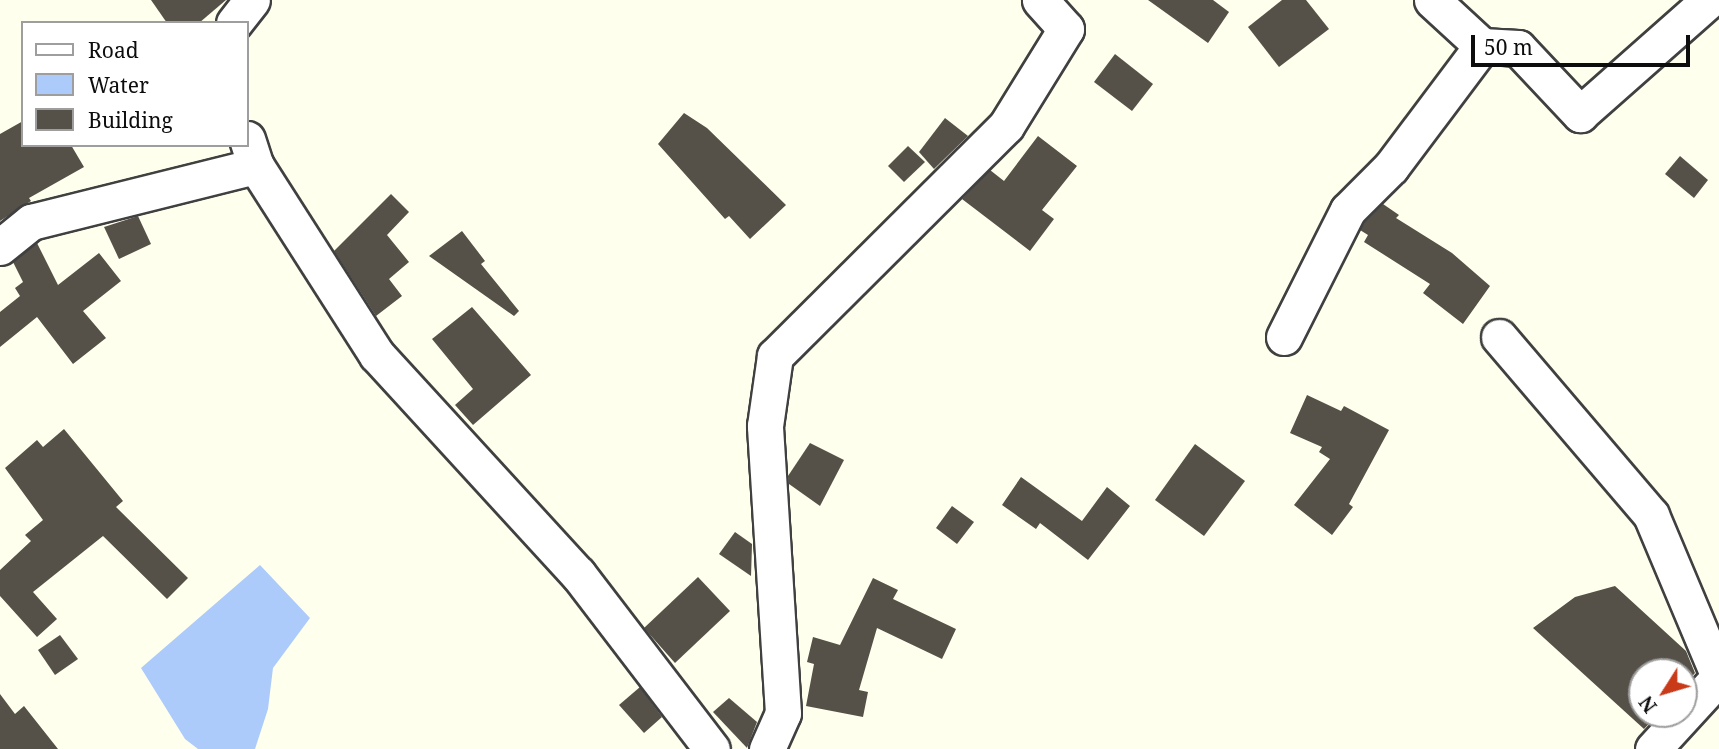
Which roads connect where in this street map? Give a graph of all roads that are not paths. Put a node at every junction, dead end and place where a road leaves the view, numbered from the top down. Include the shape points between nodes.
1 (252, 0) edge
2 (1040, 0) edge
3 (1432, 0) edge
4 (1709, 0) edge
5 (236, 21) edge
6 (1482, 46) junction
7 (251, 153) edge
8 (0, 247) edge
9 (1284, 337) dead end
10 (1499, 337) dead end
11 (1719, 677) edge
12 (712, 749) edge
13 (766, 749) edge
14 (1653, 749) edge

1 - 5 street
2 - 13 street via 1066,29 1006,126 775,356 765,426 783,713
3 - 6 street
4 - 6 street via 1580,114 1518,48
6 - 9 street via 1391,167 1348,210
7 - 8 street via 31,222
7 - 12 street via 377,355 578,574
10 - 11 street via 1651,515
11 - 14 street

